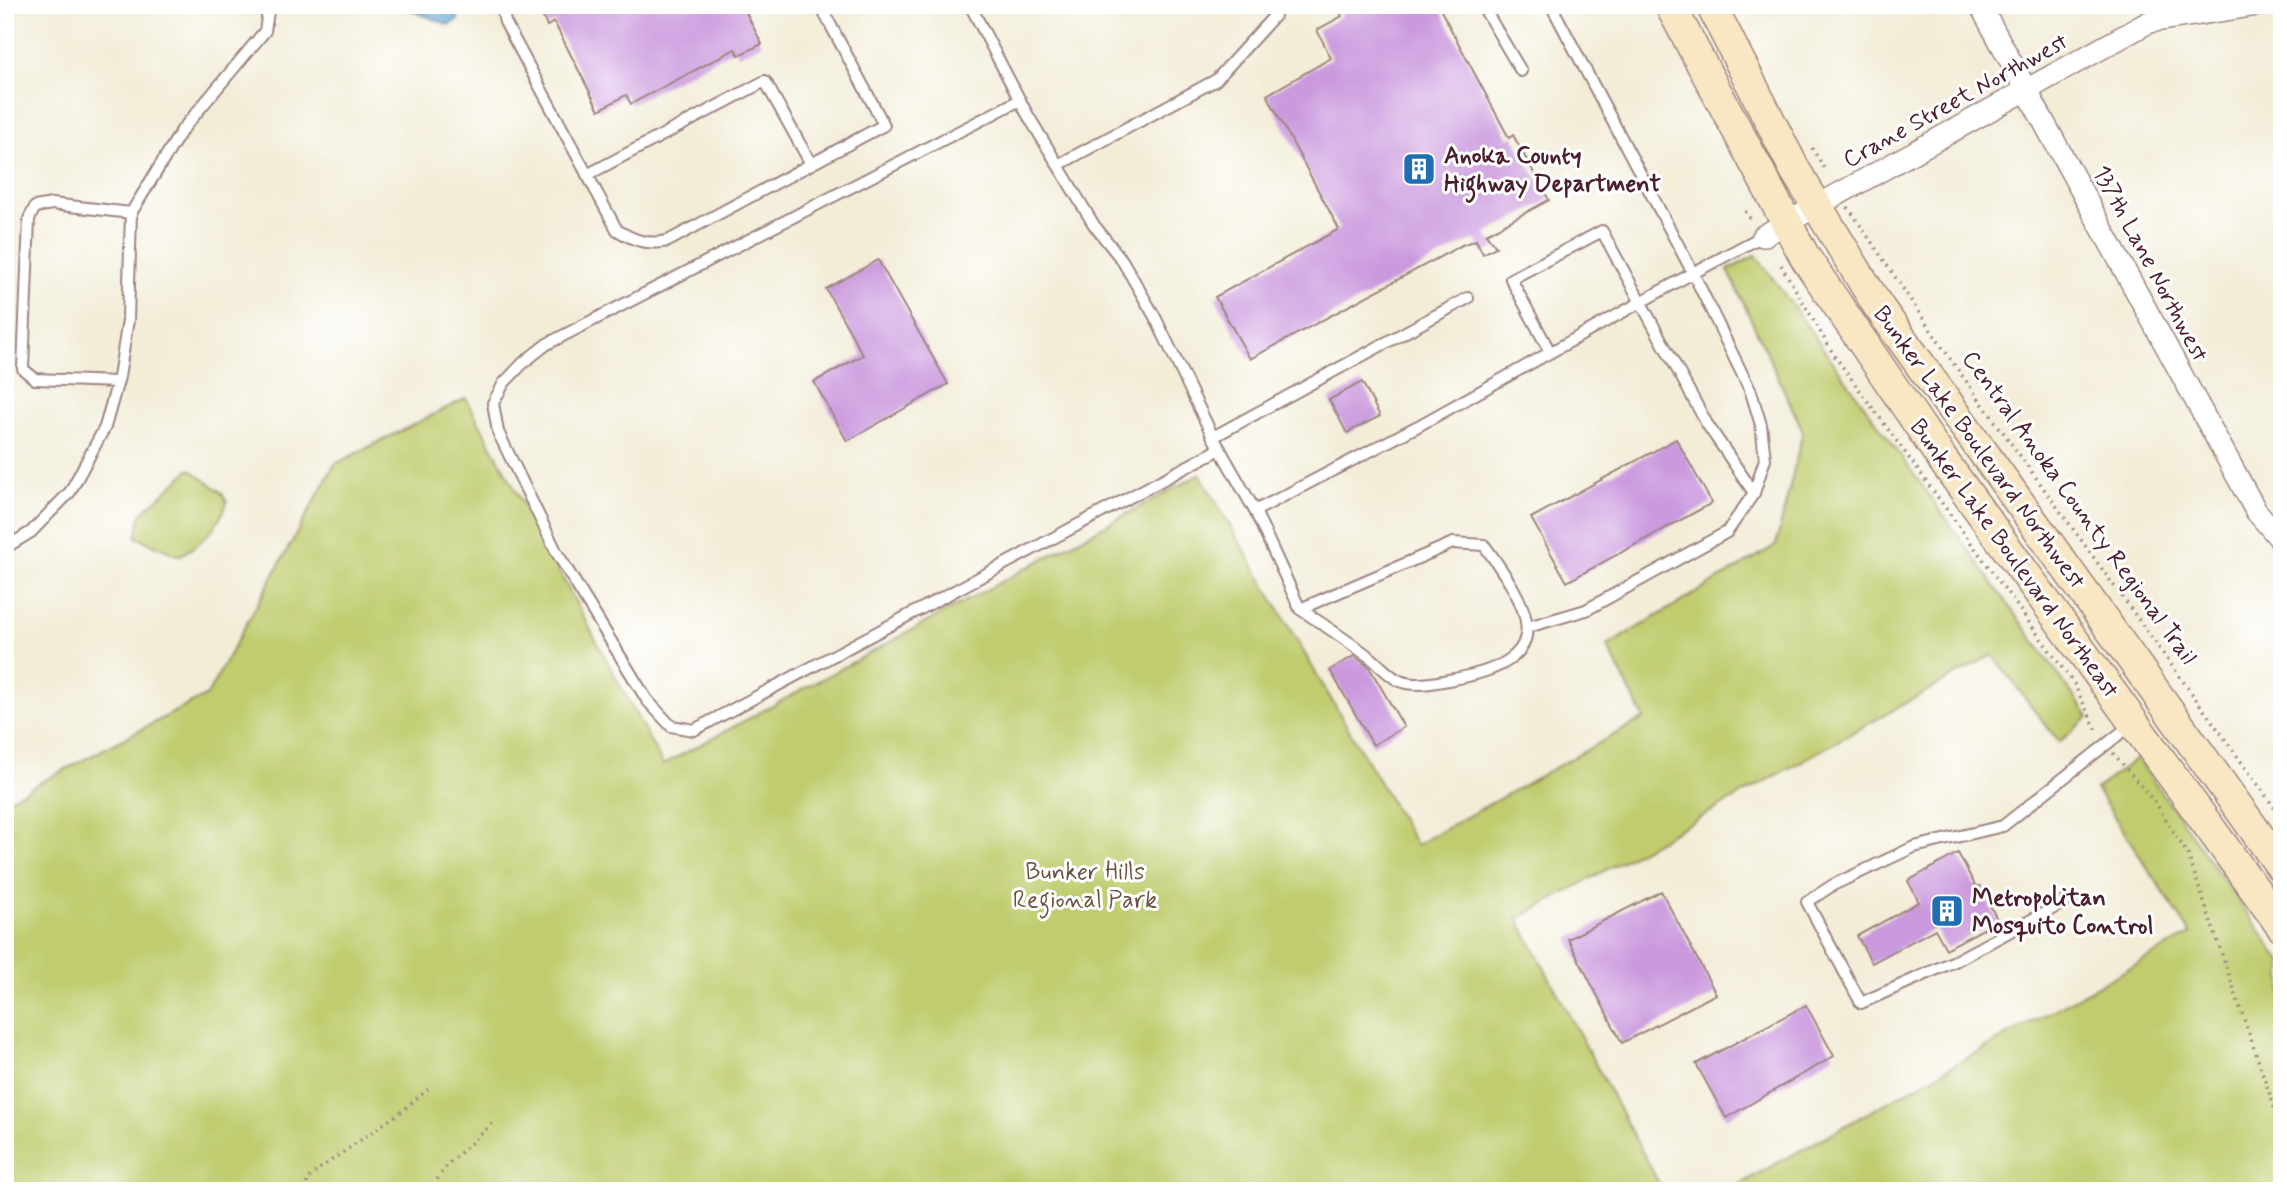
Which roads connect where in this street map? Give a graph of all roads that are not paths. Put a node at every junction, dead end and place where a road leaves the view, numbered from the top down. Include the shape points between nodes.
1 (269, 5) edge
2 (501, 5) edge
3 (820, 5) edge
4 (970, 5) edge
5 (1270, 5) edge
6 (1482, 5) edge
7 (1552, 5) edge
8 (1670, 5) edge
9 (1711, 5) edge
10 (1980, 5) edge
11 (2258, 5) edge
12 (1521, 71) dead end
13 (2027, 88) junction
14 (1020, 100) junction
15 (811, 164) junction
16 (1058, 165) junction
17 (587, 175) junction
18 (1816, 208) junction
19 (131, 213) junction
20 (1774, 230) junction
21 (1693, 273) junction
22 (1468, 299) dead end
23 (1641, 302) junction
24 (1550, 352) junction
25 (117, 382) junction
26 (1213, 437) junction
27 (1220, 449) junction
28 (1754, 493) junction
29 (1255, 512) junction
30 (2282, 541) edge
31 (5, 548) edge
32 (1300, 609) junction
33 (1528, 627) junction
34 (2134, 722) junction
35 (2282, 868) edge
36 (2072, 898) dead end
37 (2282, 927) edge

1 - 19 lane via 265,31 182,130
2 - 17 lane via 505,22
3 - 15 lane via 884,125
4 - 14 lane
5 - 16 lane via 1275,15 1216,80
6 - 12 lane
7 - 21 lane
8 - 20 main road, Bunker Lake Boulevard Northeast via 1762,180
9 - 18 main road, Bunker Lake Boulevard Northwest
10 - 13 street, 137th Lane Northwest
11 - 13 street, Crane Street Northwest via 2149,22
13 - 18 street, Crane Street Northwest
13 - 30 street, 137th Lane Northwest via 2256,511
14 - 16 lane
14 - 27 lane via 547,344 524,362 504,383 494,403 498,432 557,554 647,700 671,726 694,730
15 - 17 lane via 668,241 651,244 634,241 617,230
15 - 17 lane via 765,81
16 - 26 lane via 1135,282
18 - 20 street, Crane Street Northwest
18 - 35 main road, Bunker Lake Boulevard Northwest via 1924,372
19 - 25 lane via 128,320
19 - 25 lane via 52,204 35,207 29,219 23,369 35,379
20 - 21 lane
20 - 34 main road, Bunker Lake Boulevard Northeast via 1805,257 1942,459
21 - 23 lane
21 - 28 lane via 1751,392 1761,425 1765,459
22 - 26 lane
23 - 24 lane
23 - 24 lane via 1602,231 1511,279
23 - 28 lane via 1707,424
24 - 29 lane
25 - 31 lane via 105,427 71,492 31,532
26 - 27 lane
27 - 29 lane
28 - 33 lane via 1727,532 1586,610
29 - 32 lane
32 - 33 lane via 1401,682 1432,683 1480,674 1513,660 1525,643
32 - 33 lane via 1453,544 1485,545 1522,604
34 - 36 lane via 2003,826 1914,847 1807,902 1861,1003 1955,961
34 - 37 main road, Bunker Lake Boulevard Northeast

